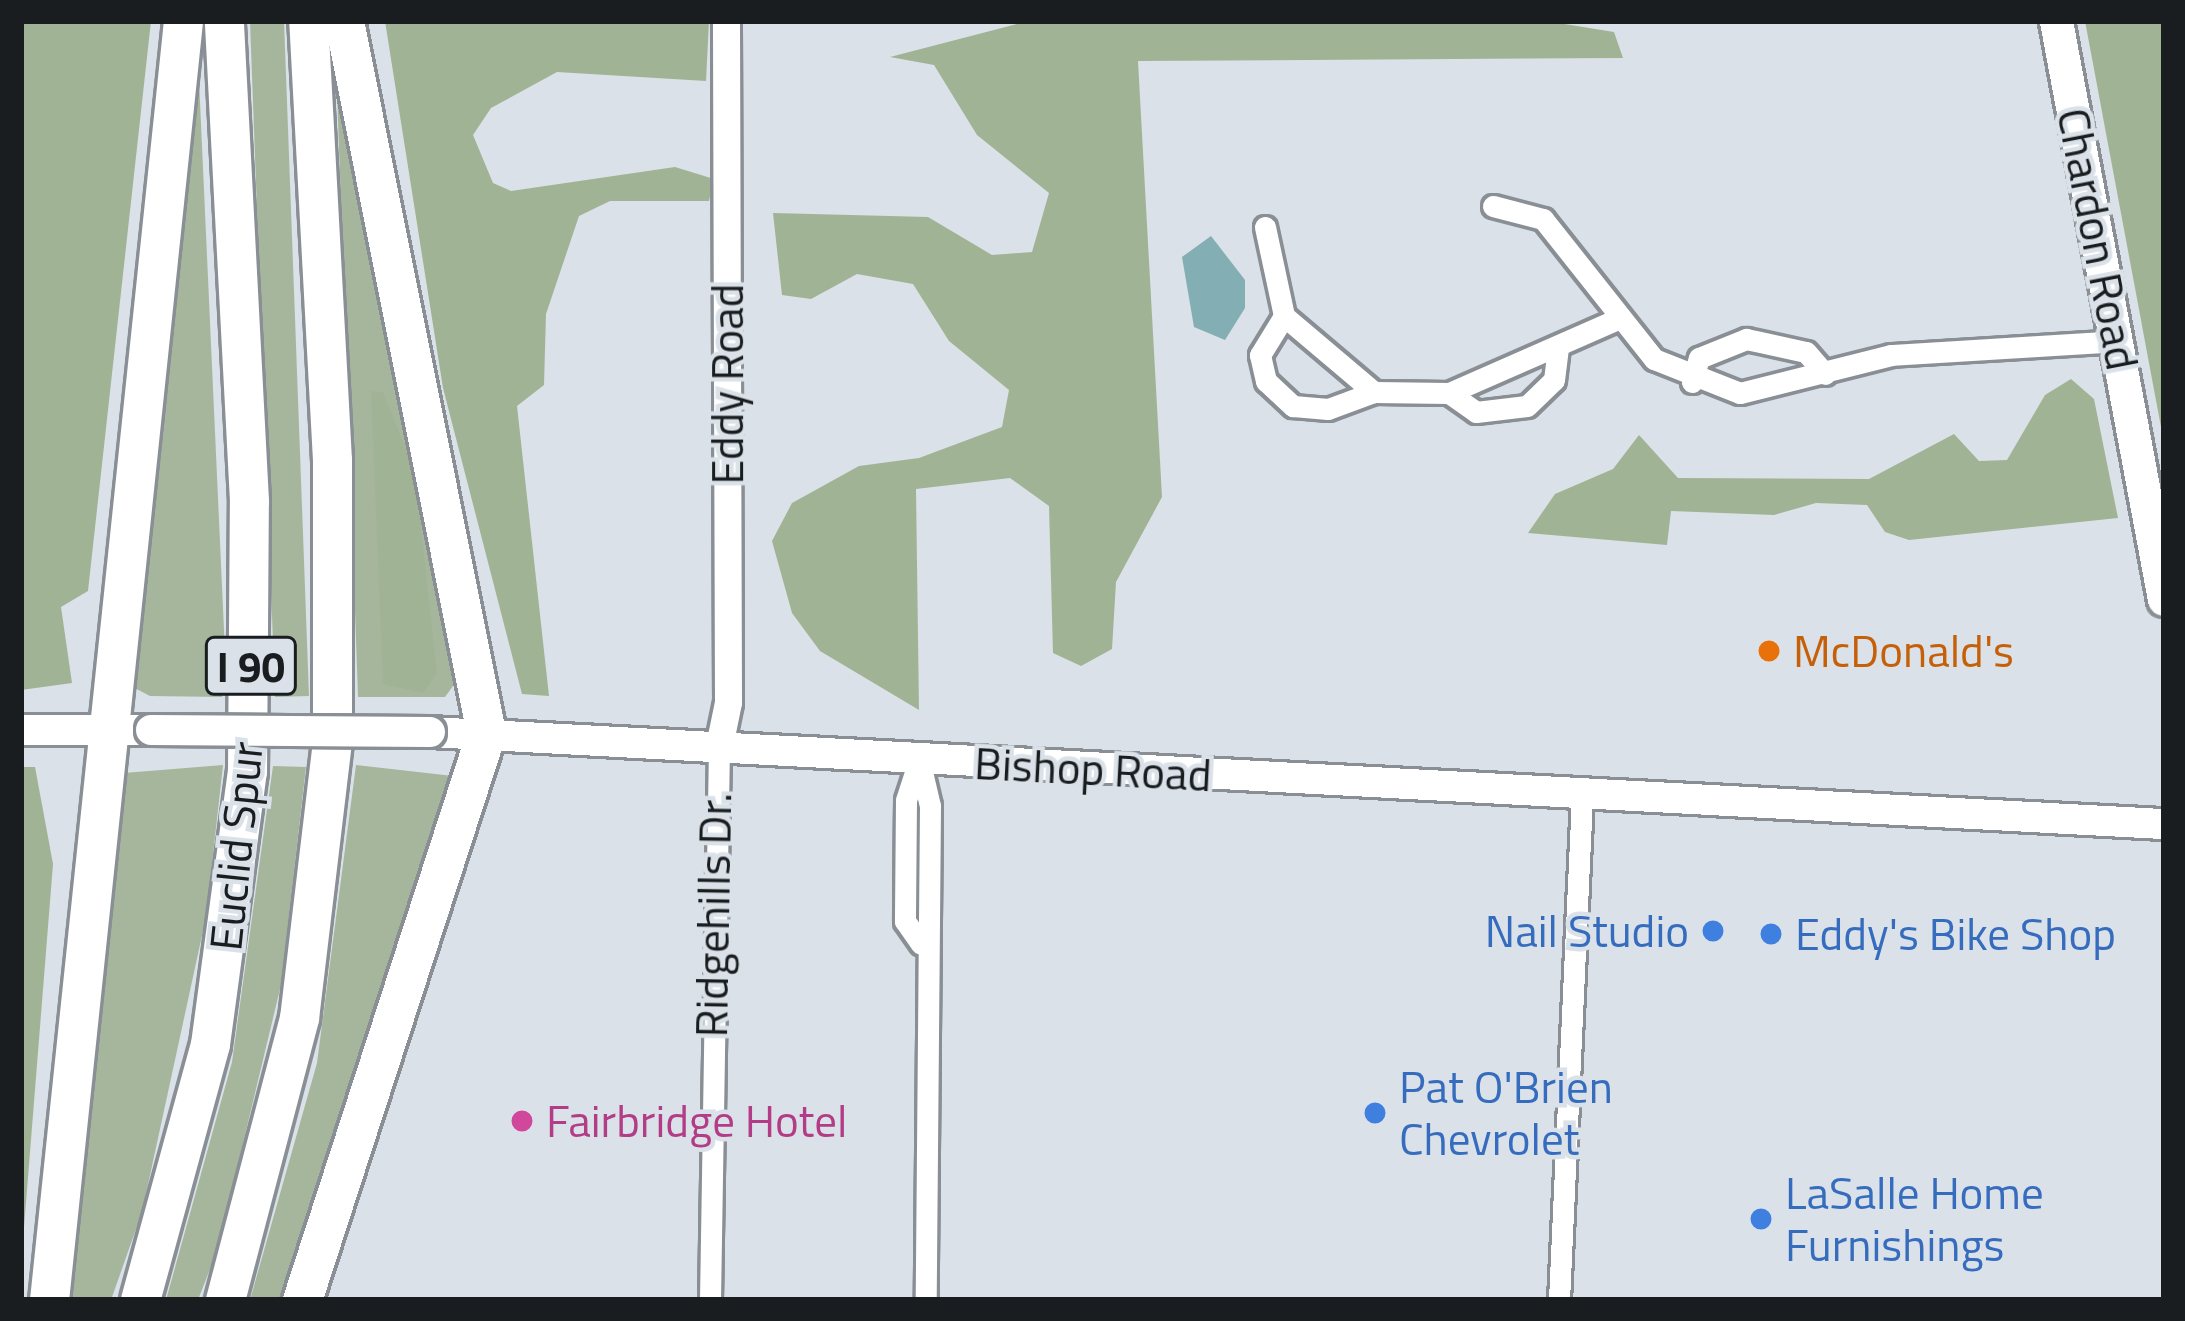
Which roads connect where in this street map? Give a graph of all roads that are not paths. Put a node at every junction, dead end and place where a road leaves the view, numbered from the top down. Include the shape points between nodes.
1 (183, 21) edge
2 (224, 21) edge
3 (308, 21) edge
4 (344, 21) edge
5 (726, 21) edge
6 (2056, 21) edge
7 (1493, 206) dead end
8 (1265, 227) dead end
9 (1284, 316) junction
10 (1620, 318) junction
11 (2118, 341) junction
12 (1558, 348) junction
13 (1826, 374) junction
14 (1692, 382) junction
15 (1373, 392) junction
16 (1449, 392) junction
17 (2164, 598) edge
18 (21, 730) edge
19 (104, 730) junction
20 (486, 733) junction
21 (718, 746) junction
22 (919, 759) junction
23 (1582, 797) junction
24 (2164, 824) edge
25 (49, 1300) edge
26 (140, 1300) edge
27 (225, 1300) edge
28 (302, 1300) edge
29 (710, 1300) edge
30 (926, 1300) edge
31 (1559, 1300) edge

1 - 19 highway
2 - 26 highway, Euclid Spur / I 90 via 249,501 247,771 210,1044
3 - 27 highway, Euclid Spur / I 90 via 332,460 332,742 299,1018
4 - 20 highway
5 - 21 street, Eddy Road via 728,702
6 - 11 main road, Chardon Road
7 - 10 street via 1544,219
8 - 9 street
9 - 15 street
9 - 15 street via 1260,355 1266,381 1293,406 1328,409
10 - 12 street
10 - 14 street
11 - 13 street via 1891,356
11 - 17 main road, Chardon Road
12 - 16 street
12 - 16 street via 1554,380 1527,406 1476,412
13 - 14 street via 1778,391
13 - 14 street via 1807,352 1746,339 1699,358
15 - 16 street
18 - 19 main road, Bishop Road
19 - 20 main road, Bishop Road, bridge
19 - 25 highway
20 - 21 main road, Bishop Road
20 - 28 highway
21 - 22 main road, Bishop Road
21 - 29 street, Ridgehills Dr.
22 - 23 main road, Bishop Road
22 - 30 street via 906,800 904,921 921,944
23 - 24 main road, Bishop Road
23 - 31 street

